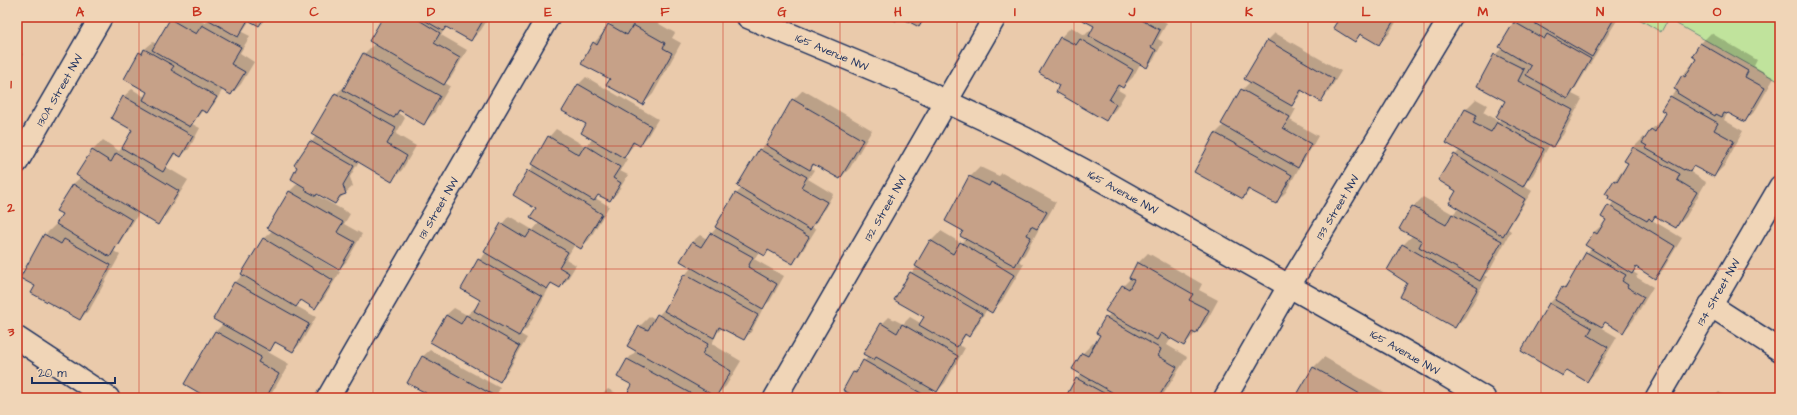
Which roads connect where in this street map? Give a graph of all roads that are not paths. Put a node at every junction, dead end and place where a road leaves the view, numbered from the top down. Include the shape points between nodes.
1 (101, 17) edge
2 (548, 17) edge
3 (748, 17) edge
4 (995, 17) edge
5 (1452, 17) edge
6 (947, 101) junction
7 (17, 162) edge
8 (1780, 187) edge
9 (1289, 286) junction
10 (1710, 305) junction
11 (17, 338) edge
12 (1780, 350) edge
13 (108, 398) edge
14 (328, 398) edge
15 (775, 398) edge
16 (1225, 398) edge
17 (1484, 398) edge
18 (1657, 398) edge

1 - 7 street, 130A Street NW
2 - 14 street, 131 Street NW
3 - 6 street, 165 Avenue NW
4 - 6 street, 132 Street NW
5 - 9 street, 133 Street NW
6 - 9 street, 165 Avenue NW via 1047,150
6 - 15 street, 132 Street NW
8 - 10 street, 134 Street NW
9 - 16 street, 133 Street NW
9 - 17 street, 165 Avenue NW
10 - 12 street
10 - 18 street, 134 Street NW
11 - 13 street

